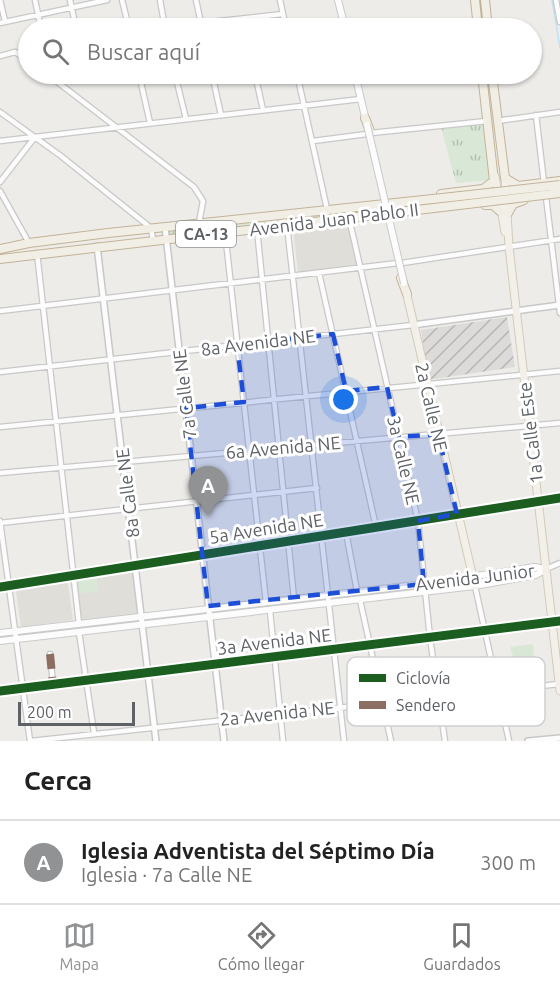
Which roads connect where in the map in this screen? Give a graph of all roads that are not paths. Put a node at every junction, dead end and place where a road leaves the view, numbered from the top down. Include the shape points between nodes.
1 (0, 0) edge
2 (35, 0) edge
3 (70, 0) edge
4 (107, 0) edge
5 (122, 0) edge
6 (160, 0) edge
7 (196, 0) edge
8 (279, 0) edge
9 (338, 0) edge
10 (475, 0) edge
11 (485, 0) edge
12 (556, 0) edge
13 (72, 7) junction
14 (559, 13) edge
15 (38, 14) junction
16 (283, 14) junction
17 (20, 18) edge
18 (39, 18) edge
19 (74, 18) edge
20 (126, 18) edge
21 (163, 18) edge
22 (199, 18) edge
23 (251, 18) edge
24 (284, 18) edge
25 (342, 18) edge
26 (477, 18) edge
27 (487, 18) edge
28 (18, 19) edge
29 (3, 22) edge
30 (560, 22) edge
31 (18, 54) edge
32 (0, 56) edge
33 (60, 84) edge
34 (141, 84) edge
35 (178, 84) edge
36 (214, 84) edge
37 (257, 84) edge
38 (300, 84) edge
39 (357, 84) edge
40 (483, 84) edge
41 (493, 84) edge
42 (361, 99) junction
43 (305, 105) junction
44 (263, 110) junction
45 (0, 112) edge
46 (560, 112) edge
47 (221, 115) junction
48 (536, 116) junction
49 (186, 119) junction
50 (497, 120) junction
51 (487, 121) junction
52 (150, 123) junction
53 (367, 127) junction
54 (116, 128) junction
55 (34, 137) junction
56 (0, 141) edge
57 (313, 141) junction
58 (495, 174) junction
59 (505, 178) junction
60 (0, 182) edge
61 (541, 183) junction
62 (560, 183) edge
63 (0, 191) edge
64 (467, 191) junction
65 (384, 193) junction
66 (560, 194) edge
67 (542, 198) junction
68 (410, 201) junction
69 (400, 202) junction
70 (367, 206) junction
71 (471, 207) junction
72 (327, 209) junction
73 (412, 210) junction
74 (401, 211) junction
75 (504, 213) junction
76 (376, 214) junction
77 (349, 218) junction
78 (199, 223) junction
79 (391, 223) junction
80 (287, 225) junction
81 (165, 227) junction
82 (152, 228) junction
83 (256, 229) junction
84 (225, 232) junction
85 (166, 238) junction
86 (560, 239) edge
87 (153, 240) junction
88 (552, 240) junction
89 (29, 243) junction
90 (97, 246) junction
91 (509, 247) junction
92 (0, 249) edge
93 (37, 253) junction
94 (0, 259) edge
95 (400, 263) junction
96 (360, 267) junction
97 (320, 273) junction
98 (293, 276) junction
99 (262, 281) junction
100 (404, 283) joint
101 (231, 284) junction
102 (172, 291) junction
103 (407, 294) junction
104 (104, 299) junction
105 (43, 305) junction
106 (560, 305) edge
107 (516, 309) junction
108 (0, 311) edge
109 (560, 313) edge
110 (413, 325) junction
111 (374, 329) junction
112 (333, 334) junction
113 (300, 338) junction
114 (268, 341) junction
115 (237, 345) junction
116 (179, 351) junction
117 (111, 359) junction
118 (49, 366) junction
119 (560, 371) edge
120 (0, 372) edge
121 (523, 373) junction
122 (427, 383) junction
123 (387, 387) junction
124 (346, 392) junction
125 (306, 396) junction
126 (274, 399) junction
127 (244, 402) junction
128 (186, 408) junction
129 (117, 415) junction
130 (55, 422) junction
131 (560, 423) edge
132 (529, 426) junction
133 (0, 427) edge
134 (438, 434) junction
135 (399, 437) junction
136 (357, 441) junction
137 (312, 445) junction
138 (279, 448) junction
139 (249, 451) junction
140 (191, 456) junction
141 (123, 462) junction
142 (60, 467) junction
143 (0, 473) edge
144 (317, 488) junction
145 (283, 492) junction
146 (254, 495) junction
147 (560, 498) edge
148 (538, 501) junction
149 (196, 502) junction
150 (128, 509) junction
151 (457, 514) junction
152 (65, 516) junction
153 (418, 520) junction
154 (0, 522) edge
155 (376, 527) junction
156 (346, 532) junction
157 (322, 536) junction
158 (289, 541) junction
159 (260, 546) junction
160 (203, 555) junction
161 (560, 563) edge
162 (135, 566) junction
163 (546, 569) junction
164 (72, 576) junction
165 (472, 578) junction
166 (424, 584) junction
167 (9, 586) junction
168 (475, 586) junction
169 (0, 587) edge
170 (357, 591) junction
171 (425, 593) junction
172 (328, 595) junction
173 (294, 599) junction
174 (360, 600) junction
175 (266, 602) junction
176 (329, 604) junction
177 (209, 608) junction
178 (270, 611) junction
179 (141, 617) junction
180 (210, 618) junction
181 (556, 621) edge
182 (79, 624) junction
183 (142, 625) junction
184 (486, 629) junction
185 (15, 631) junction
186 (79, 632) junction
187 (0, 633) edge
188 (430, 638) junction
189 (16, 640) junction
190 (0, 641) edge
191 (370, 646) junction
192 (334, 651) junction
193 (50, 654) dead end
194 (372, 657) edge
195 (433, 657) edge
196 (492, 657) edge
197 (274, 658) junction
198 (215, 665) junction
199 (148, 673) junction
200 (86, 680) junction
201 (53, 684) junction
202 (560, 686) edge
203 (22, 687) junction
204 (545, 687) edge
205 (0, 691) edge
206 (347, 705) edge
207 (339, 706) junction
208 (279, 713) junction
209 (221, 719) junction
210 (154, 726) junction
211 (388, 726) edge
212 (443, 726) edge
213 (506, 726) edge
214 (94, 733) junction
215 (560, 738) edge
216 (30, 741) edge
217 (156, 741) edge
218 (224, 741) edge
219 (283, 741) edge
220 (344, 741) edge
221 (391, 741) edge
222 (445, 741) edge
223 (509, 741) edge
224 (528, 741) edge

1 - 29 street
2 - 15 street
3 - 13 street
4 - 13 street
5 - 20 street
6 - 21 street
7 - 22 street
8 - 16 street
9 - 25 main road
10 - 26 highway
11 - 27 highway
12 - 14 street
13 - 15 street
13 - 19 street
14 - 30 street
15 - 17 street
15 - 18 street
16 - 23 street
16 - 24 street
28 - 29 street
31 - 32 street
33 - 54 street
34 - 52 street
35 - 49 street
36 - 47 street
37 - 44 street
38 - 43 street
39 - 42 main road, 2a Calle NE
40 - 51 highway
41 - 50 highway
42 - 43 street
42 - 53 main road, 2a Calle NE
43 - 44 street
43 - 57 street
44 - 47 street
45 - 55 street
46 - 48 street
47 - 49 street
48 - 50 street
48 - 61 street
49 - 52 street
50 - 59 highway
51 - 53 street
51 - 58 highway
52 - 54 street
53 - 57 street
53 - 65 highway
53 - 100 main road, 2a Calle NE, bridge
54 - 55 street
54 - 78 street via 194,187 202,201
55 - 56 street
55 - 60 street
55 - 82 street
57 - 72 street
58 - 64 highway via 490,186
58 - 75 main road, 1a Calle Este
59 - 61 highway via 518,186
59 - 75 main road, 1a Calle Este
61 - 62 highway
61 - 67 highway via 534,189
62 - 68 highway, Avenida Juan Pablo II, bridge
63 - 89 street
64 - 68 highway
64 - 71 highway via 474,196
65 - 69 highway via 389,200
65 - 70 highway
66 - 67 highway
66 - 73 highway, Avenida Juan Pablo II, bridge
67 - 75 highway via 518,200
67 - 88 street
68 - 69 highway, Avenida Juan Pablo II / CA-13
69 - 70 highway, Avenida Juan Pablo II / CA-13
70 - 72 highway, Avenida Juan Pablo II / CA-13
71 - 73 highway
71 - 75 highway via 493,205
72 - 78 highway, Avenida Juan Pablo II / CA-13
73 - 74 highway, Avenida Juan Pablo II / CA-13
74 - 76 highway, Avenida Juan Pablo II / CA-13
74 - 79 highway
75 - 91 main road, 1a Calle Este
76 - 77 highway, Avenida Juan Pablo II / CA-13
76 - 79 highway
77 - 80 highway, Avenida Juan Pablo II / CA-13
77 - 96 street, 3a Calle NE
78 - 81 highway, Avenida Juan Pablo II / CA-13
79 - 95 highway
80 - 83 highway, Avenida Juan Pablo II / CA-13
80 - 98 street
81 - 82 highway, Avenida Juan Pablo II / CA-13
81 - 85 street, 7a Calle NE
82 - 87 street
82 - 89 highway, Avenida Juan Pablo II / CA-13
83 - 84 highway, Avenida Juan Pablo II / CA-13
83 - 99 street
84 - 85 highway, Avenida Juan Pablo II / CA-13
84 - 101 street
85 - 87 highway, Avenida Juan Pablo II / CA-13
85 - 102 street, 7a Calle NE
86 - 88 street
87 - 90 highway, Avenida Juan Pablo II / CA-13
88 - 91 street
88 - 106 street
89 - 92 highway, Avenida Juan Pablo II / CA-13
90 - 93 highway, Avenida Juan Pablo II / CA-13
90 - 104 street, 8a Calle NE
91 - 95 street
91 - 107 main road, 1a Calle Este
93 - 94 highway, Avenida Juan Pablo II / CA-13
93 - 105 street
95 - 96 street
95 - 103 highway
96 - 97 street
96 - 111 street, 3a Calle NE
97 - 98 street
97 - 112 street
98 - 99 street
98 - 113 street
99 - 101 street
99 - 114 street
100 - 103 main road, 2a Calle NE
101 - 102 street
101 - 115 street
102 - 104 street
102 - 116 street, 7a Calle NE
103 - 110 main road, 2a Calle NE
104 - 105 street
104 - 117 street, 8a Calle NE
105 - 108 street
105 - 118 street
106 - 107 street, 8a Avenida NE
106 - 109 street
107 - 110 street, 8a Avenida NE
107 - 121 main road, 1a Calle Este
110 - 111 street, 8a Avenida NE
110 - 122 main road, 2a Calle NE
111 - 112 street, 8a Avenida NE
111 - 123 street, 3a Calle NE
112 - 113 street, 8a Avenida NE
112 - 124 street
113 - 114 street, 8a Avenida NE
113 - 125 street
114 - 115 street, 8a Avenida NE
114 - 126 street
115 - 116 street, 8a Avenida NE
115 - 127 street
116 - 117 street, 8a Avenida NE
116 - 128 street, 7a Calle NE
117 - 118 street, 8a Avenida NE
117 - 129 street, 8a Calle NE
118 - 120 street, 8a Avenida NE
118 - 130 street
119 - 121 street
121 - 122 street
121 - 132 main road, 1a Calle Este
122 - 123 street
122 - 134 main road, 2a Calle NE
123 - 124 street
123 - 135 street, 3a Calle NE
124 - 125 street
124 - 136 street
125 - 126 street
125 - 137 street
126 - 127 street
126 - 138 street
127 - 128 street
127 - 139 street
128 - 129 street
128 - 140 street, 7a Calle NE
129 - 130 street
129 - 141 street, 8a Calle NE
130 - 133 street
130 - 142 street
131 - 132 street, 6a Avenida NE
132 - 134 street, 6a Avenida NE
132 - 148 main road, 1a Calle Este
134 - 135 street, 6a Avenida NE
134 - 151 main road, 2a Calle NE
135 - 136 street, 6a Avenida NE
135 - 153 street, 3a Calle NE
136 - 137 street, 6a Avenida NE
136 - 155 street
137 - 138 street, 6a Avenida NE
137 - 144 street
138 - 139 street, 6a Avenida NE
138 - 145 street
139 - 140 street, 6a Avenida NE
139 - 146 street
140 - 141 street, 6a Avenida NE
140 - 149 street, 7a Calle NE
141 - 142 street, 6a Avenida NE
141 - 150 street, 8a Calle NE
142 - 143 street, 6a Avenida NE
142 - 152 street
144 - 145 street
144 - 157 street
145 - 146 street
145 - 158 street
146 - 149 street
146 - 159 street
147 - 148 street, 5a Avenida NE
148 - 151 street, 5a Avenida NE
148 - 163 main road, 1a Calle Este
149 - 150 street
149 - 160 street, 7a Calle NE
150 - 152 street
150 - 162 street, 8a Calle NE
151 - 153 street, 5a Avenida NE
151 - 165 main road, 2a Calle NE
152 - 154 street
152 - 164 street
153 - 155 street, 5a Avenida NE
153 - 166 street, 3a Calle NE
154 - 167 street
155 - 156 street, 5a Avenida NE
156 - 157 street, 5a Avenida NE
156 - 170 street
157 - 158 street, 5a Avenida NE
157 - 172 street
158 - 159 street, 5a Avenida NE
158 - 173 street
159 - 160 street, 5a Avenida NE
159 - 175 street
160 - 162 street, 5a Avenida NE
160 - 177 street, 7a Calle NE
161 - 163 street
162 - 164 street, 5a Avenida NE
162 - 179 street, 8a Calle NE
163 - 165 main road, Avenida Junior via 536,567
163 - 168 main road, Avenida Junior via 536,575
163 - 181 main road, 1a Calle Este
164 - 167 street, 5a Avenida NE
164 - 182 street
165 - 166 main road, Avenida Junior
165 - 168 main road, 2a Calle NE
166 - 170 main road, Avenida Junior
166 - 171 street, 3a Calle NE
167 - 169 street, 5a Avenida NE
167 - 185 street
168 - 171 main road, Avenida Junior
168 - 184 street, 2a Calle NE
170 - 172 main road, Avenida Junior
171 - 174 main road, Avenida Junior
171 - 188 street, 3a Calle NE
172 - 173 main road, Avenida Junior
172 - 176 street
173 - 175 main road, Avenida Junior
174 - 176 main road, Avenida Junior
174 - 191 street
175 - 177 main road, Avenida Junior
176 - 178 main road, Avenida Junior
176 - 192 street
177 - 179 main road, Avenida Junior
177 - 180 street, 7a Calle NE
178 - 180 main road, Avenida Junior
178 - 197 street
179 - 182 main road, Avenida Junior
179 - 183 street, 8a Calle NE
180 - 183 main road, Avenida Junior
180 - 198 street, 7a Calle NE
181 - 184 street, 3a Avenida NE
181 - 202 main road, 1a Calle Este
182 - 185 main road, Avenida Junior
183 - 186 main road, Avenida Junior
183 - 199 street, 8a Calle NE
184 - 188 street, 3a Avenida NE
184 - 196 street, 2a Calle NE
185 - 187 main road, Avenida Junior
185 - 189 street
186 - 189 main road, Avenida Junior
186 - 200 street
188 - 191 street, 3a Avenida NE
188 - 195 street, 3a Calle NE
189 - 190 main road, Avenida Junior
189 - 203 street
191 - 192 street, 3a Avenida NE
191 - 194 street
192 - 197 street, 3a Avenida NE
192 - 207 street
193 - 201 street
197 - 198 street, 3a Avenida NE
197 - 208 street
198 - 199 street, 3a Avenida NE
198 - 209 street, 7a Calle NE
199 - 200 street, 3a Avenida NE
199 - 210 street, 8a Calle NE
200 - 201 street, 3a Avenida NE
200 - 214 street
201 - 203 street, 3a Avenida NE
202 - 204 street, 2a Avenida NE
203 - 205 street, 3a Avenida NE
203 - 216 street
206 - 207 street, 2a Avenida NE
207 - 208 street, 2a Avenida NE
207 - 220 street
208 - 209 street, 2a Avenida NE
208 - 219 street
209 - 210 street, 2a Avenida NE
209 - 218 street, 7a Calle NE
210 - 214 street, 2a Avenida NE
210 - 217 street, 8a Calle NE
211 - 221 street
212 - 222 street, 3a Calle NE
213 - 223 street, 2a Calle NE
214 - 216 street, 2a Avenida NE
215 - 224 street

